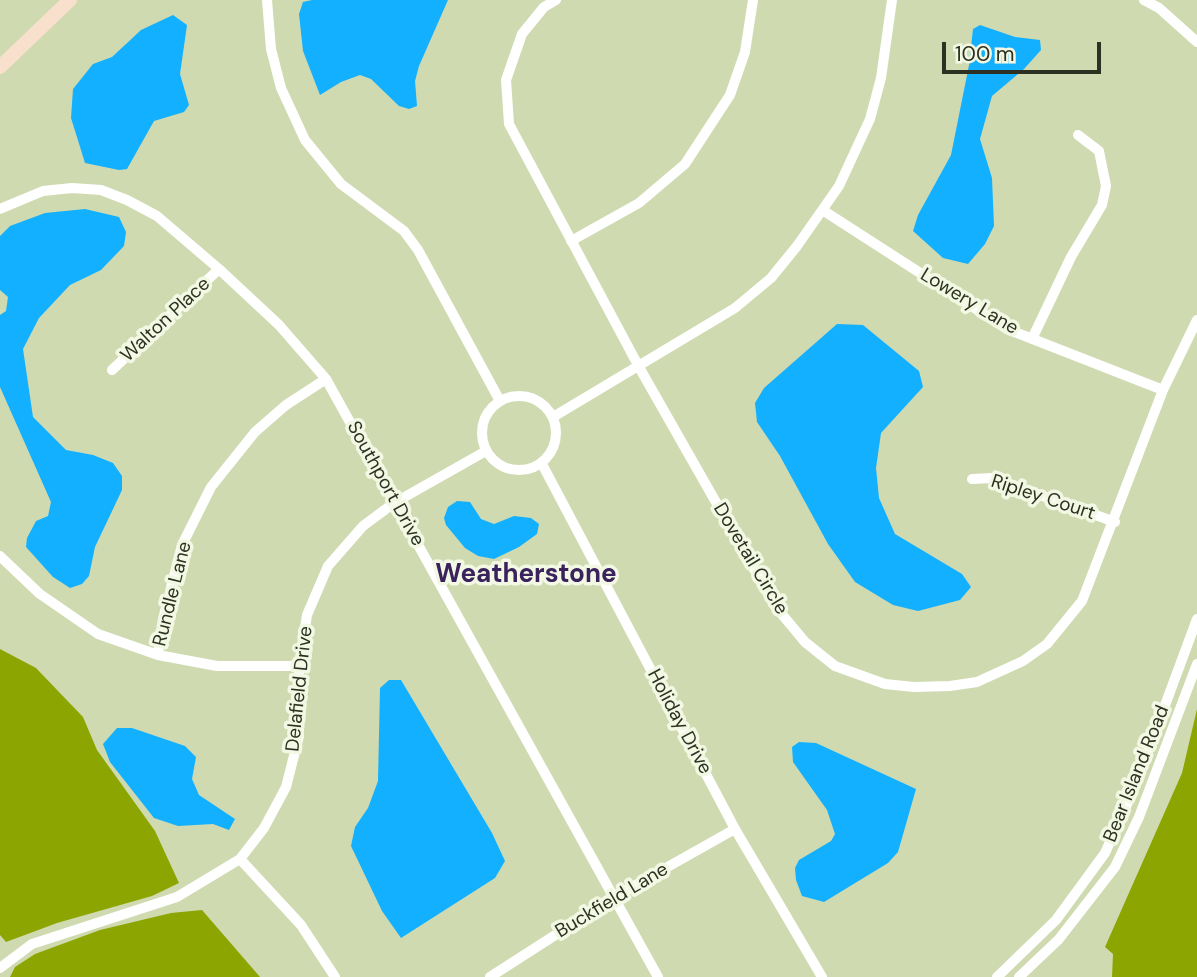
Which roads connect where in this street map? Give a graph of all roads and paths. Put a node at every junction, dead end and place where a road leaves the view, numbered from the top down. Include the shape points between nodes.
1 (70, 0) edge
2 (267, 0) edge
3 (556, 0) edge
4 (753, 0) edge
5 (892, 0) edge
6 (1144, 0) edge
7 (1197, 42) edge
8 (0, 66) edge
9 (1078, 135) dead end
10 (0, 209) edge
11 (824, 211) junction
12 (572, 241) junction
13 (219, 269) junction
14 (1197, 320) edge
15 (1032, 339) junction
16 (639, 367) junction
17 (112, 370) dead end
18 (326, 379) junction
19 (1163, 390) junction
20 (500, 401) junction
21 (553, 417) junction
22 (486, 451) junction
23 (542, 464) junction
24 (972, 479) dead end
25 (394, 503) junction
26 (1115, 522) junction
27 (0, 556) edge
28 (1197, 619) edge
29 (158, 655) junction
30 (1197, 664) edge
31 (299, 666) junction
32 (735, 829) junction
33 (240, 859) junction
34 (616, 896) junction
35 (0, 968) edge
36 (335, 977) edge
37 (490, 977) edge
38 (658, 977) edge
39 (822, 977) edge
40 (997, 977) edge
41 (1019, 977) edge

1 - 8 main road
2 - 20 street via 271,50 281,89 305,140 341,184 404,231
3 - 12 street, Dovetail Circle via 544,7 522,34 506,91 509,124
4 - 12 street via 745,52 730,95 685,164 639,203
5 - 11 street via 884,65 870,119 856,155
6 - 7 street
9 - 15 street via 1099,151 1106,186 1102,205 1070,257
10 - 13 street, Southport Drive via 43,191 101,190 157,216
11 - 15 street, Lowery Lane via 982,313
11 - 16 street via 771,278 735,308
12 - 16 street, Dovetail Circle
13 - 17 street, Walton Place
13 - 18 street, Southport Drive via 279,325
14 - 19 street, Dovetail Circle
15 - 19 street, Lowery Lane
16 - 21 street
16 - 26 street, Dovetail Circle via 775,606 805,642 835,666 885,684 914,687 977,682 1039,650 1082,601
18 - 25 street, Southport Drive
18 - 29 street, Rundle Lane via 255,432 211,488 182,545
19 - 26 street, Dovetail Circle
20 - 21 street via 515,396 534,398
20 - 22 street via 485,420 482,438
21 - 23 street via 557,436
22 - 23 street via 508,469 524,471
22 - 25 street, Delafield Drive
23 - 32 street, Holiday Drive
24 - 26 street, Ripley Court via 993,478
25 - 31 street, Delafield Drive via 363,526 328,566 307,615
25 - 34 street, Southport Drive
27 - 29 street via 40,594 98,634
28 - 40 street, Bear Island Road via 1124,815 1105,853 1056,920
29 - 31 street via 217,666
30 - 41 street, Bear Island Road via 1139,817 1115,867 1066,931
31 - 33 street, Delafield Drive via 299,736 286,788
32 - 34 street, Buckfield Lane
32 - 39 street, Holiday Drive
33 - 35 street, Delafield Drive via 177,897 32,944
33 - 36 street via 301,925
34 - 37 street, Buckfield Lane
34 - 38 street, Southport Drive

